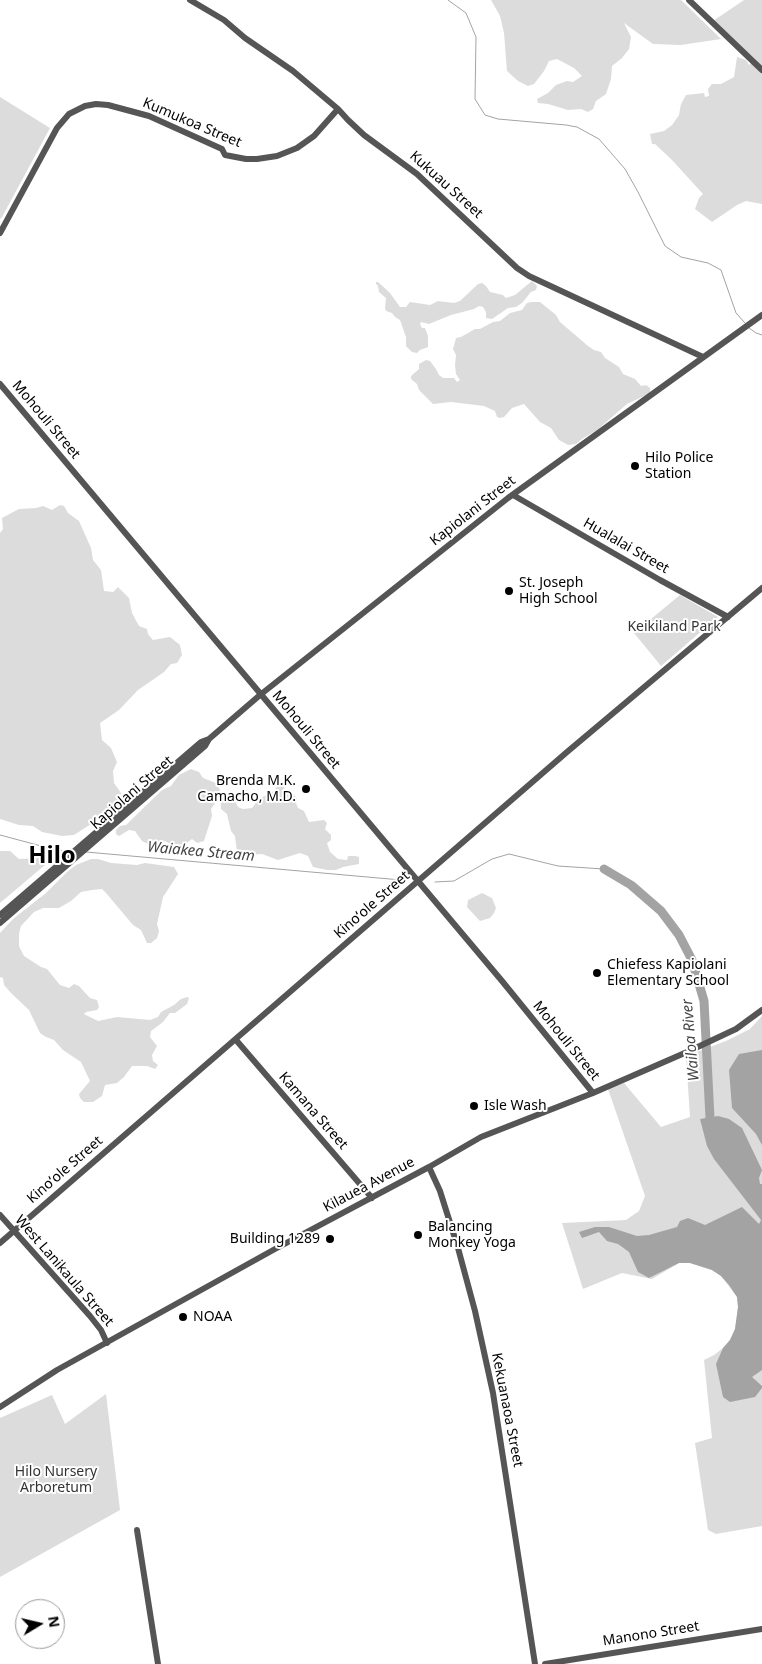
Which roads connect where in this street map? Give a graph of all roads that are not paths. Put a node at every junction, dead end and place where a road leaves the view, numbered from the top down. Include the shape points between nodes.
1 (190, 0) edge
2 (688, 0) edge
3 (762, 70) edge
4 (338, 109) junction
5 (0, 233) edge
6 (762, 315) edge
7 (703, 357) junction
8 (0, 384) edge
9 (513, 495) junction
10 (762, 588) edge
11 (728, 617) junction
12 (260, 695) junction
13 (209, 739) junction
14 (418, 882) junction
15 (0, 915) edge
16 (0, 923) edge
17 (762, 1010) edge
18 (236, 1040) junction
19 (593, 1093) junction
20 (429, 1167) junction
21 (372, 1198) junction
22 (0, 1215) edge
23 (14, 1231) junction
24 (0, 1243) edge
25 (107, 1343) junction
26 (0, 1408) edge
27 (137, 1530) dead end
28 (762, 1629) edge
29 (158, 1664) edge
30 (535, 1664) edge
31 (545, 1664) edge

1 - 4 street, Kukuau Street via 224,20
2 - 3 street
4 - 5 street, Kumukoa Street via 322,128 290,152 257,159 225,155 222,149 149,116 108,105 85,106 69,114 57,128
4 - 7 street, Kukuau Street via 364,135 417,174 517,268
6 - 7 street, Kapiolani Street
7 - 9 street, Kapiolani Street
8 - 12 street, Mohouli Street
9 - 11 street, Hualalai Street
9 - 12 street, Kapiolani Street
10 - 11 street, Kinoʻole Street
11 - 14 street, Kinoʻole Street
12 - 13 street, Kapiolani Street
12 - 14 street, Mohouli Street
13 - 15 street, Kapiolani Street via 201,742
13 - 16 street, Kapiolani Street via 205,746
14 - 18 street, Kinoʻole Street
14 - 19 street, Mohouli Street
17 - 19 street, Kilauea Avenue via 730,1032
18 - 21 street, Kamana Street
18 - 23 street, Kinoʻole Street
19 - 20 street, Kilauea Avenue via 481,1137
20 - 21 street, Kilauea Avenue
20 - 30 street, Kekuanaoa Street via 440,1191 464,1269 493,1393
21 - 25 street, Kilauea Avenue
22 - 23 street, West Lanikaula Street
23 - 24 street, Kinoʻole Street
23 - 25 street, West Lanikaula Street via 90,1316
25 - 26 street, Kilauea Avenue via 57,1370
27 - 29 street
28 - 31 street, Manono Street

